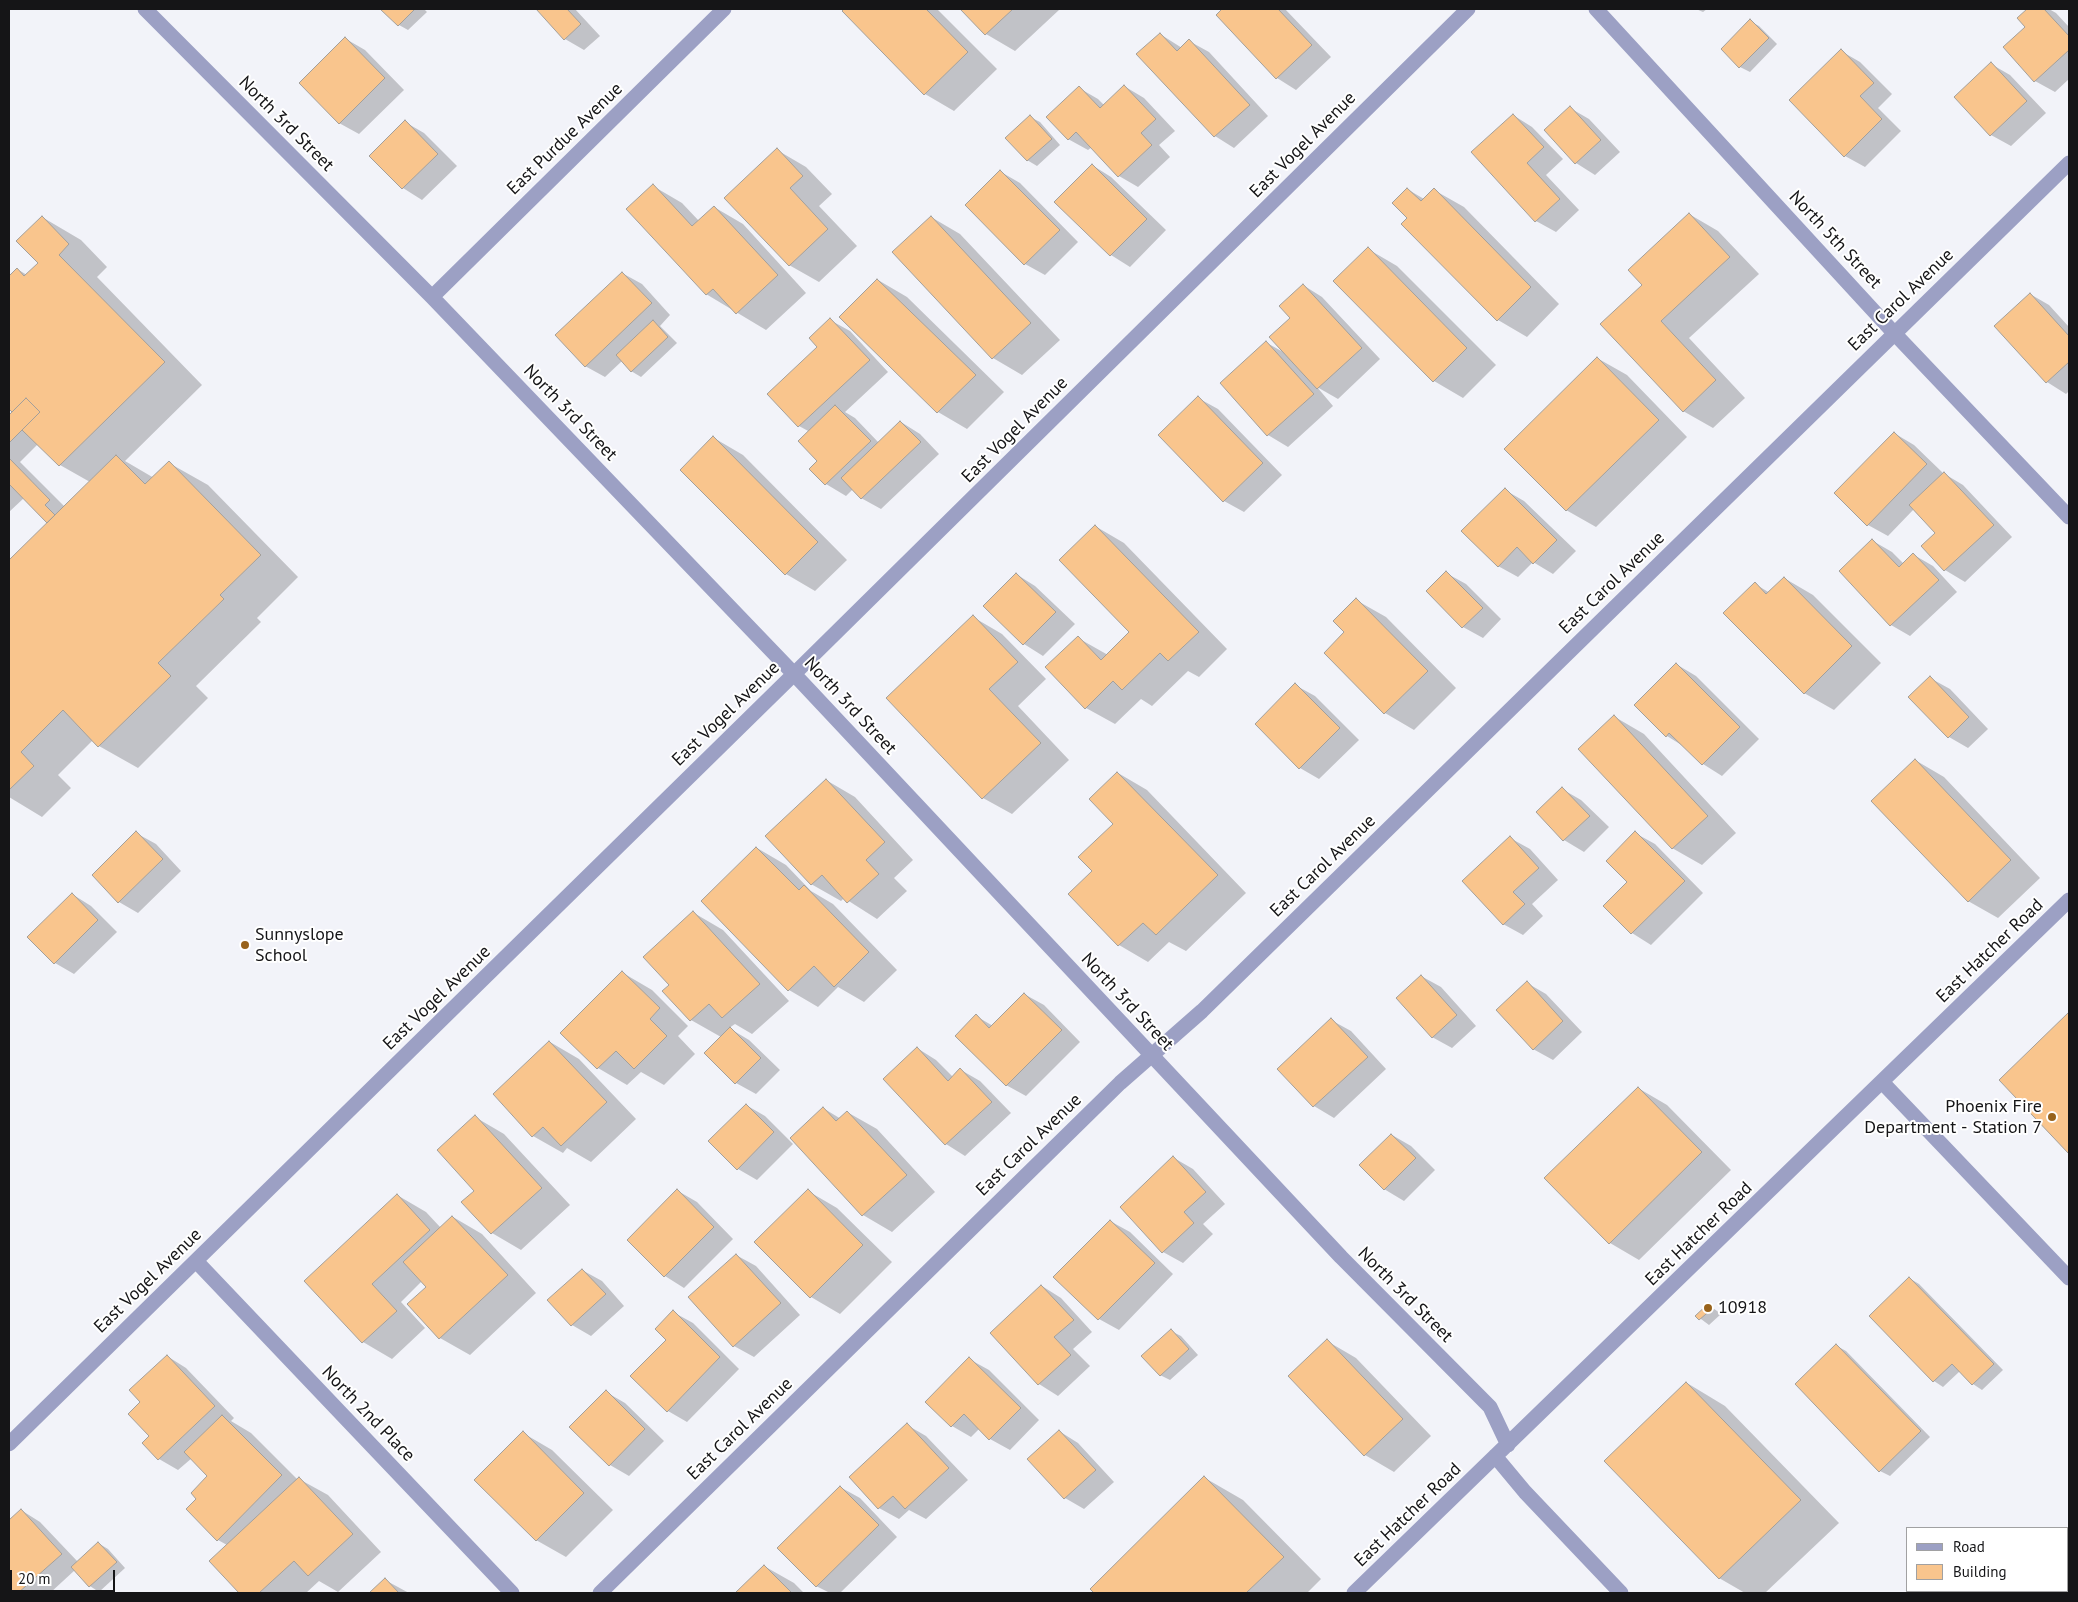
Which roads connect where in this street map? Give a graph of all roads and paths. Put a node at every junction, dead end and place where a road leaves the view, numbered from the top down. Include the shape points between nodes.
1 (145, 9) edge
2 (724, 9) edge
3 (1468, 9) edge
4 (1596, 9) edge
5 (2069, 163) edge
6 (432, 297) junction
7 (1894, 333) junction
8 (2069, 517) edge
9 (794, 674) junction
10 (2069, 900) edge
11 (1151, 1055) junction
12 (1882, 1082) junction
13 (196, 1261) junction
14 (2069, 1278) edge
15 (9, 1444) edge
16 (1508, 1445) junction
17 (1495, 1456) junction
18 (512, 1593) edge
19 (600, 1593) edge
20 (1354, 1593) edge
21 (1621, 1593) edge

1 - 6 street, North 3rd Street
2 - 6 street, East Purdue Avenue
3 - 9 street, East Vogel Avenue
4 - 7 street, North 5th Street
5 - 7 street, East Carol Avenue
6 - 9 street, North 3rd Street
7 - 8 street, North 5th Street
7 - 11 street, East Carol Avenue via 1209,1004
9 - 11 street, North 3rd Street
9 - 13 street, East Vogel Avenue
10 - 12 street, East Hatcher Road
11 - 16 street, North 3rd Street via 1341,1257 1490,1407
11 - 19 street, East Carol Avenue
12 - 14 street
12 - 16 street, East Hatcher Road
13 - 15 street, East Vogel Avenue
13 - 18 street, North 2nd Place
16 - 17 street, East Hatcher Road
17 - 20 street, East Hatcher Road
17 - 21 street

